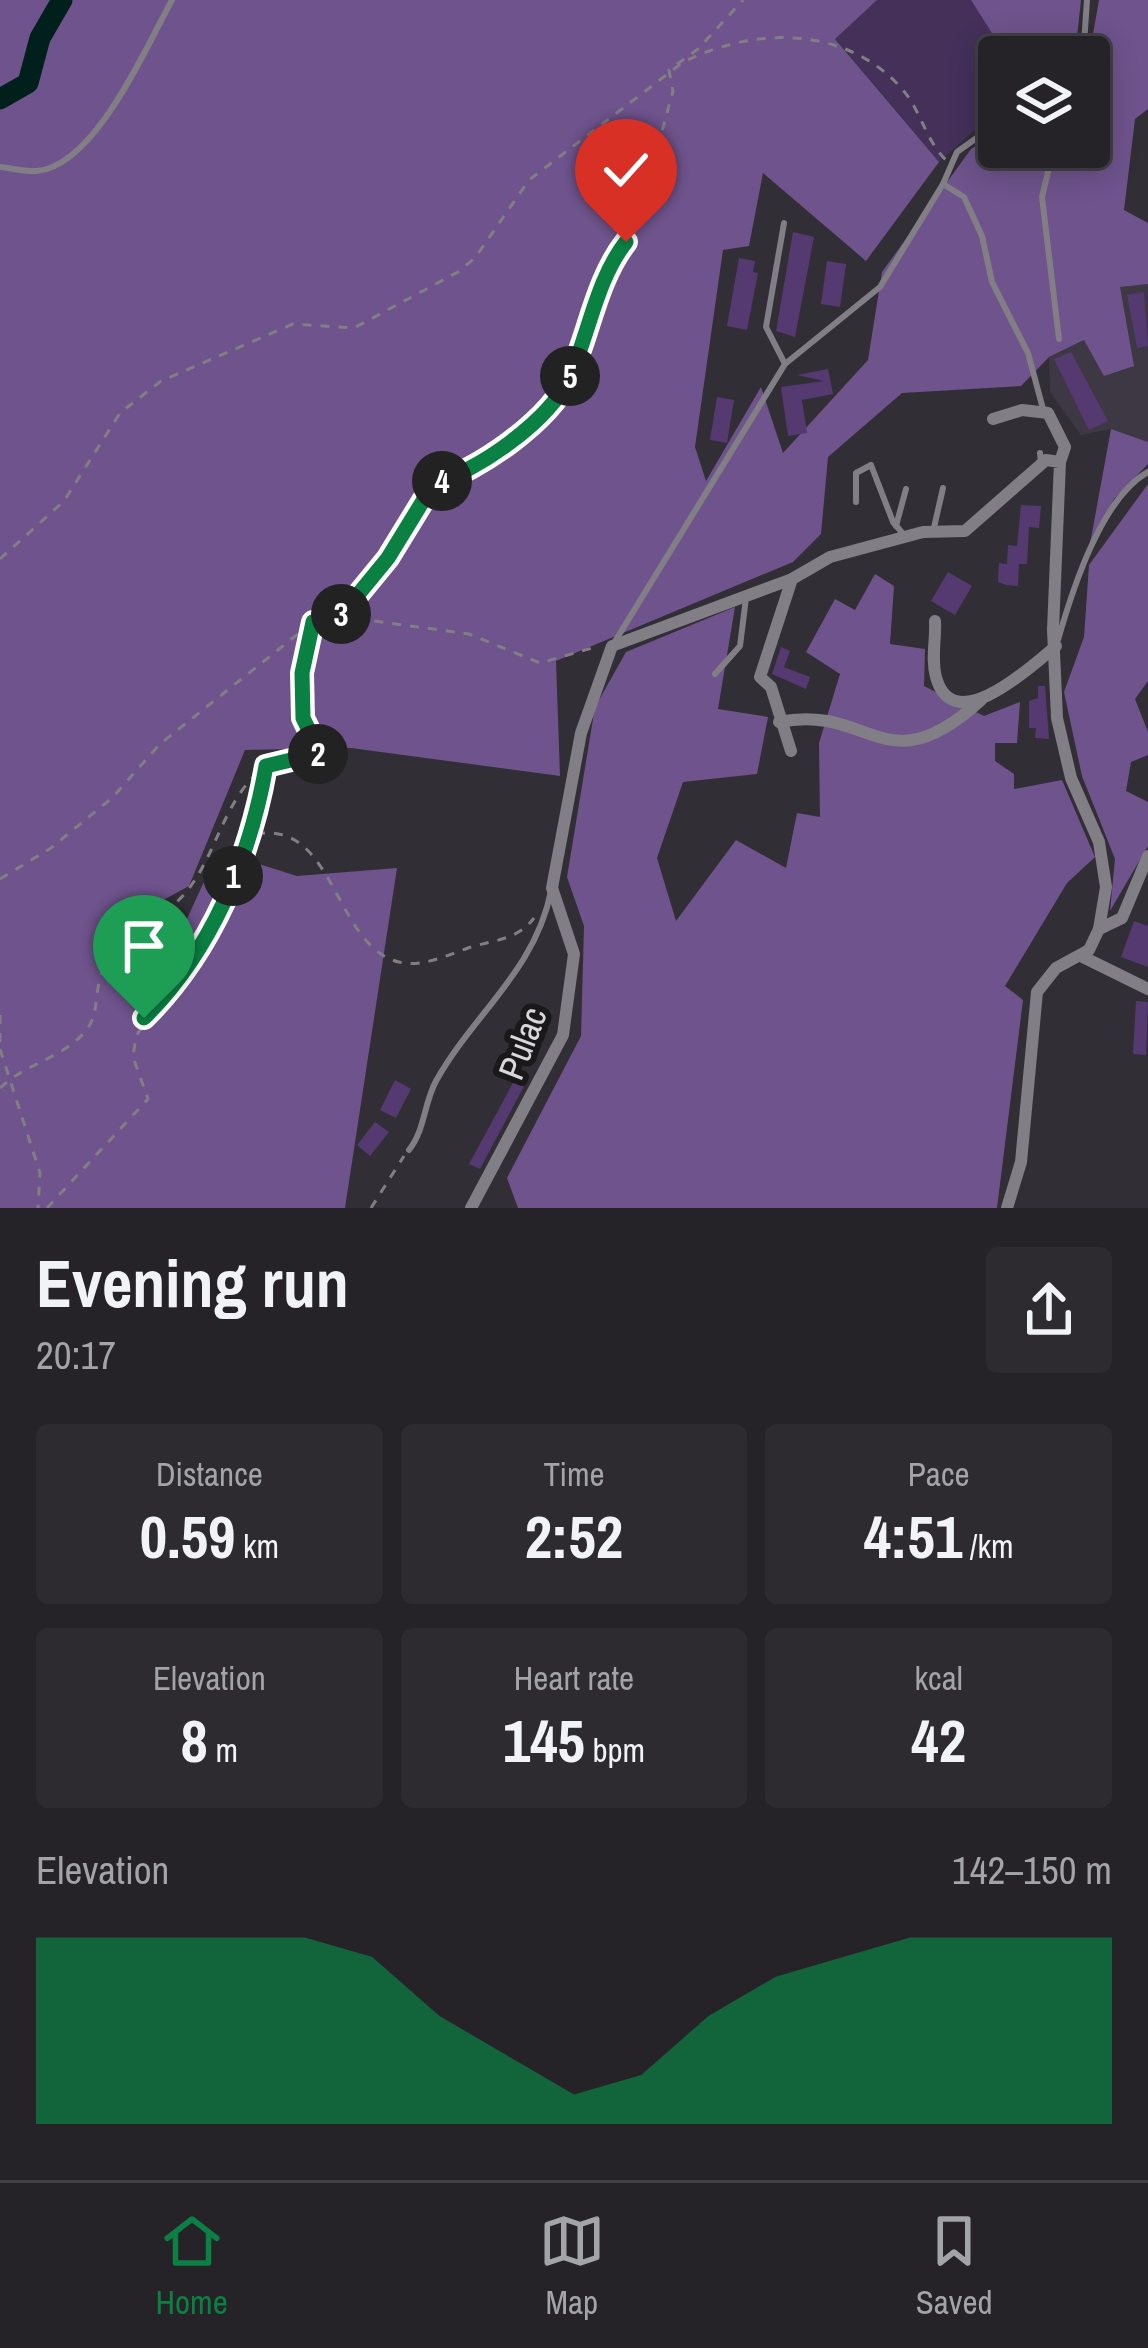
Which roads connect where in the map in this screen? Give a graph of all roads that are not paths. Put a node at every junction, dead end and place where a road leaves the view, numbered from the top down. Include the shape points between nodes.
1 (172, 0) edge
2 (1087, 0) edge
3 (1085, 36) edge
4 (978, 137) edge
5 (0, 167) edge
6 (1049, 168) edge
7 (943, 184) junction
8 (784, 224) dead end
9 (1059, 339) dead end
10 (785, 364) junction
11 (1042, 409) junction
12 (993, 419) dead end
13 (1060, 461) junction
14 (1148, 472) edge
15 (943, 488) dead end
16 (906, 489) dead end
17 (856, 502) dead end
18 (901, 532) junction
19 (933, 532) junction
20 (792, 579) junction
21 (747, 597) junction
22 (935, 621) dead end
23 (613, 646) junction
24 (1056, 646) junction
25 (715, 674) dead end
26 (981, 700) junction
27 (779, 722) junction
28 (791, 751) dead end
29 (1148, 856) edge
30 (552, 888) junction
31 (1100, 929) junction
32 (1083, 957) junction
33 (1148, 989) edge
34 (409, 1150) road end
35 (471, 1208) edge
36 (1007, 1208) edge

1 - 5 lane via 91,139 38,171
2 - 3 lane
4 - 7 lane via 957,152
6 - 9 lane via 1042,197
7 - 10 lane via 880,287
7 - 11 lane via 964,197 982,236
8 - 10 lane via 766,326
10 - 23 lane
11 - 12 street
11 - 13 street via 1065,447
13 - 19 street via 1041,458 965,531
13 - 24 street
14 - 24 lane via 1119,500 1090,550
15 - 19 lane
16 - 18 lane
17 - 18 lane via 856,473 871,465
18 - 19 street
18 - 20 street
20 - 21 street
20 - 27 street via 760,677 771,687
21 - 23 street
21 - 25 lane via 740,646
22 - 26 street via 933,659 943,693
23 - 30 street via 580,733
24 - 26 street
24 - 31 street via 1061,743 1107,873
26 - 27 street via 954,725 897,745 811,716
27 - 28 street
29 - 31 street via 1122,918
30 - 34 lane via 543,931 434,1085
30 - 35 street, Pulac via 574,954 563,1035
31 - 32 street
32 - 33 street
32 - 36 street via 1056,968 1037,992 1021,1162

